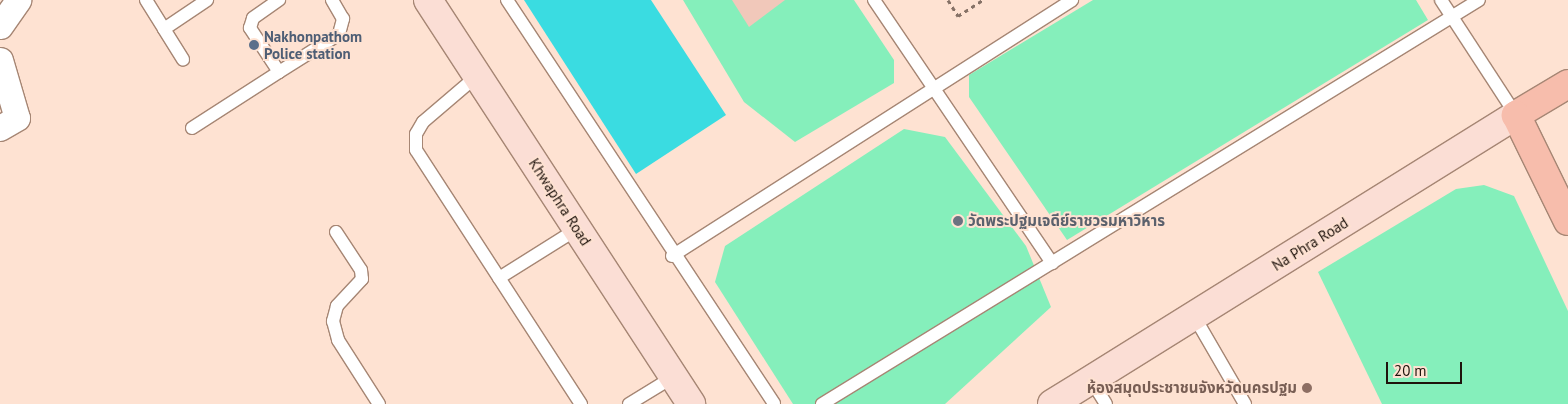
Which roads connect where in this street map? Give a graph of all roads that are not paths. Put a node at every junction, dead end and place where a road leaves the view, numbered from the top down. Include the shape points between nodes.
1 (18, 0) edge
2 (146, 0) edge
3 (207, 0) edge
4 (279, 0) edge
5 (332, 0) edge
6 (428, 0) edge
7 (507, 0) edge
8 (874, 0) edge
9 (1072, 0) edge
10 (1441, 0) edge
11 (1479, 0) edge
12 (1452, 18) junction
13 (0, 26) edge
14 (164, 29) junction
15 (0, 60) edge
16 (183, 60) dead end
17 (279, 72) junction
18 (478, 75) junction
19 (1568, 84) edge
20 (932, 87) junction
21 (1516, 116) junction
22 (0, 128) edge
23 (192, 128) dead end
24 (1568, 220) edge
25 (578, 228) junction
26 (336, 232) dead end
27 (672, 256) junction
28 (1052, 263) junction
29 (499, 278) junction
30 (1194, 316) junction
31 (673, 377) junction
32 (1091, 380) junction
33 (378, 404) edge
34 (581, 404) edge
35 (629, 404) edge
36 (691, 404) edge
37 (774, 404) edge
38 (822, 404) edge
39 (1052, 404) edge
40 (1106, 404) edge
41 (1245, 404) edge

1 - 13 street
2 - 14 lane
3 - 14 lane
4 - 17 lane via 253,18 250,28
5 - 17 lane via 343,19 339,34
6 - 18 main road, Khwaphra Road
7 - 27 lane
8 - 20 lane
9 - 20 lane
10 - 12 lane
11 - 12 lane
12 - 21 lane
12 - 28 lane
14 - 16 lane
15 - 22 street via 17,118
17 - 23 lane
18 - 25 main road, Khwaphra Road
18 - 29 lane via 423,122 416,134 416,150
19 - 21 main road, Na Phra Road
20 - 27 lane
20 - 28 lane
21 - 24 main road
21 - 30 main road, Na Phra Road
25 - 29 lane
25 - 31 main road, Khwaphra Road
26 - 33 lane via 361,270 362,279 337,306 332,321 338,340
27 - 37 lane
28 - 38 lane
29 - 34 lane
30 - 32 main road, Na Phra Road
30 - 41 lane
31 - 35 lane
31 - 36 main road, Khwaphra Road
32 - 39 main road, Na Phra Road
32 - 40 lane

